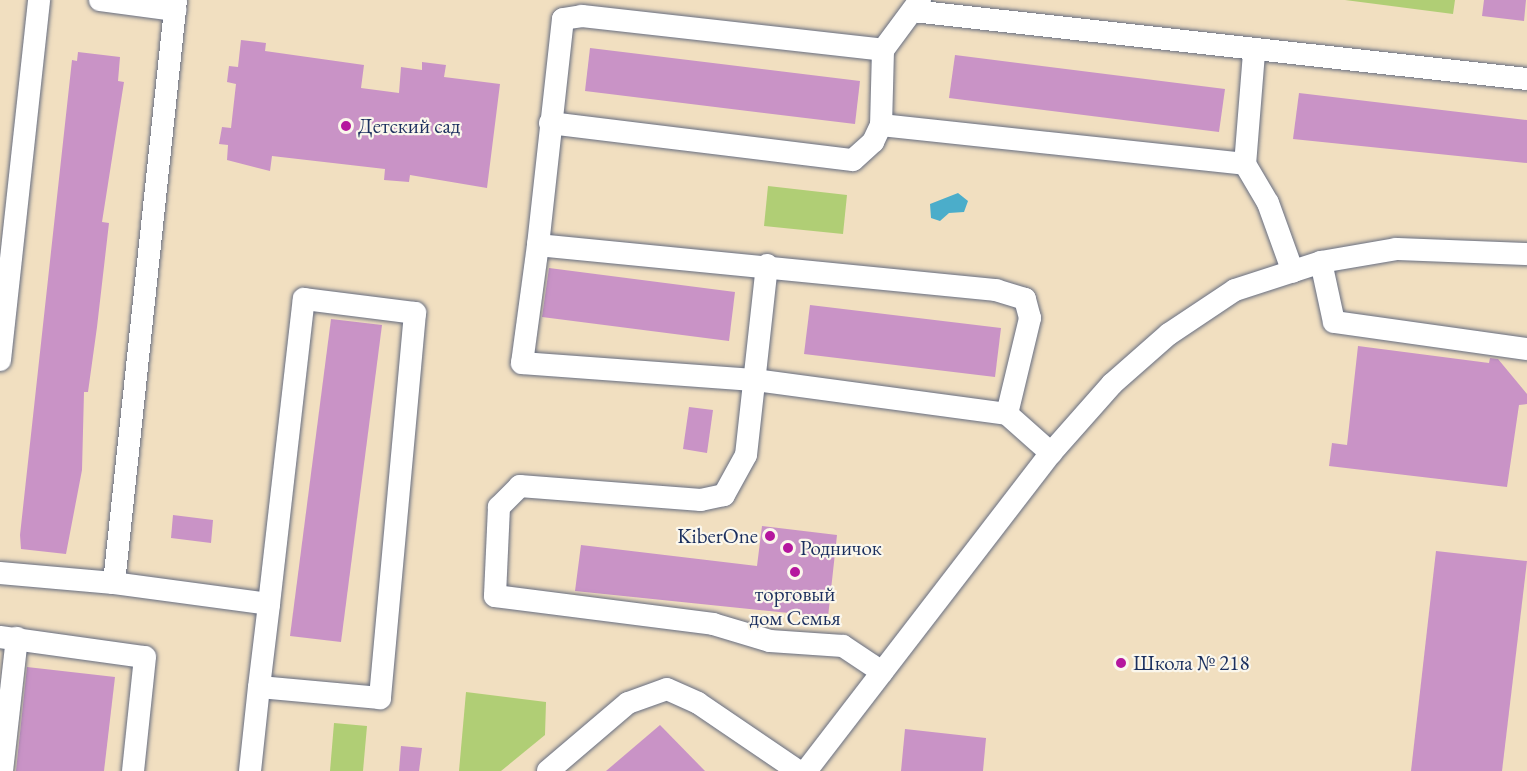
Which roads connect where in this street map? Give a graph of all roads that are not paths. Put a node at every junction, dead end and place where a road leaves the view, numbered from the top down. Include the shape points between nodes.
1 (39, 0) edge
2 (99, 0) edge
3 (176, 5) edge
4 (917, 6) edge
5 (883, 50) junction
6 (1254, 53) junction
7 (1527, 79) edge
8 (550, 123) junction
9 (881, 125) junction
10 (1245, 165) junction
11 (538, 244) junction
12 (1527, 254) edge
13 (1321, 262) junction
14 (767, 265) junction
15 (1293, 272) junction
16 (1527, 350) edge
17 (0, 360) edge
18 (756, 380) junction
19 (1007, 414) junction
20 (1052, 453) junction
21 (0, 573) edge
22 (114, 583) junction
23 (269, 604) junction
24 (8, 637) edge
25 (882, 672) junction
26 (259, 687) junction
27 (2, 771) edge
28 (134, 771) edge
29 (250, 771) edge
30 (548, 771) edge
31 (798, 771) edge
32 (806, 771) edge

1 - 17 street
2 - 3 street
3 - 22 street
4 - 5 street
4 - 6 street
5 - 8 street via 582,16 563,19
5 - 9 street
6 - 7 street
6 - 10 street
8 - 9 street via 853,160 873,142
8 - 11 street
9 - 10 street
10 - 15 street via 1268,203
11 - 14 street
11 - 18 street via 522,363
12 - 13 street via 1396,249
13 - 15 street
13 - 16 street via 1334,322
14 - 18 street
14 - 19 street via 996,290 1024,299 1030,318
15 - 20 street via 1235,290 1169,334 1112,384
18 - 19 street
18 - 25 street via 746,455 724,495 701,500 520,486 499,507 495,596 712,624 770,641 843,646
19 - 20 street
20 - 25 street
21 - 22 street
22 - 23 street
23 - 26 street
23 - 26 street via 304,299 415,313 380,698
24 - 27 street
24 - 28 street via 145,657
25 - 32 street
26 - 29 street
30 - 31 street via 628,703 668,689 698,703

